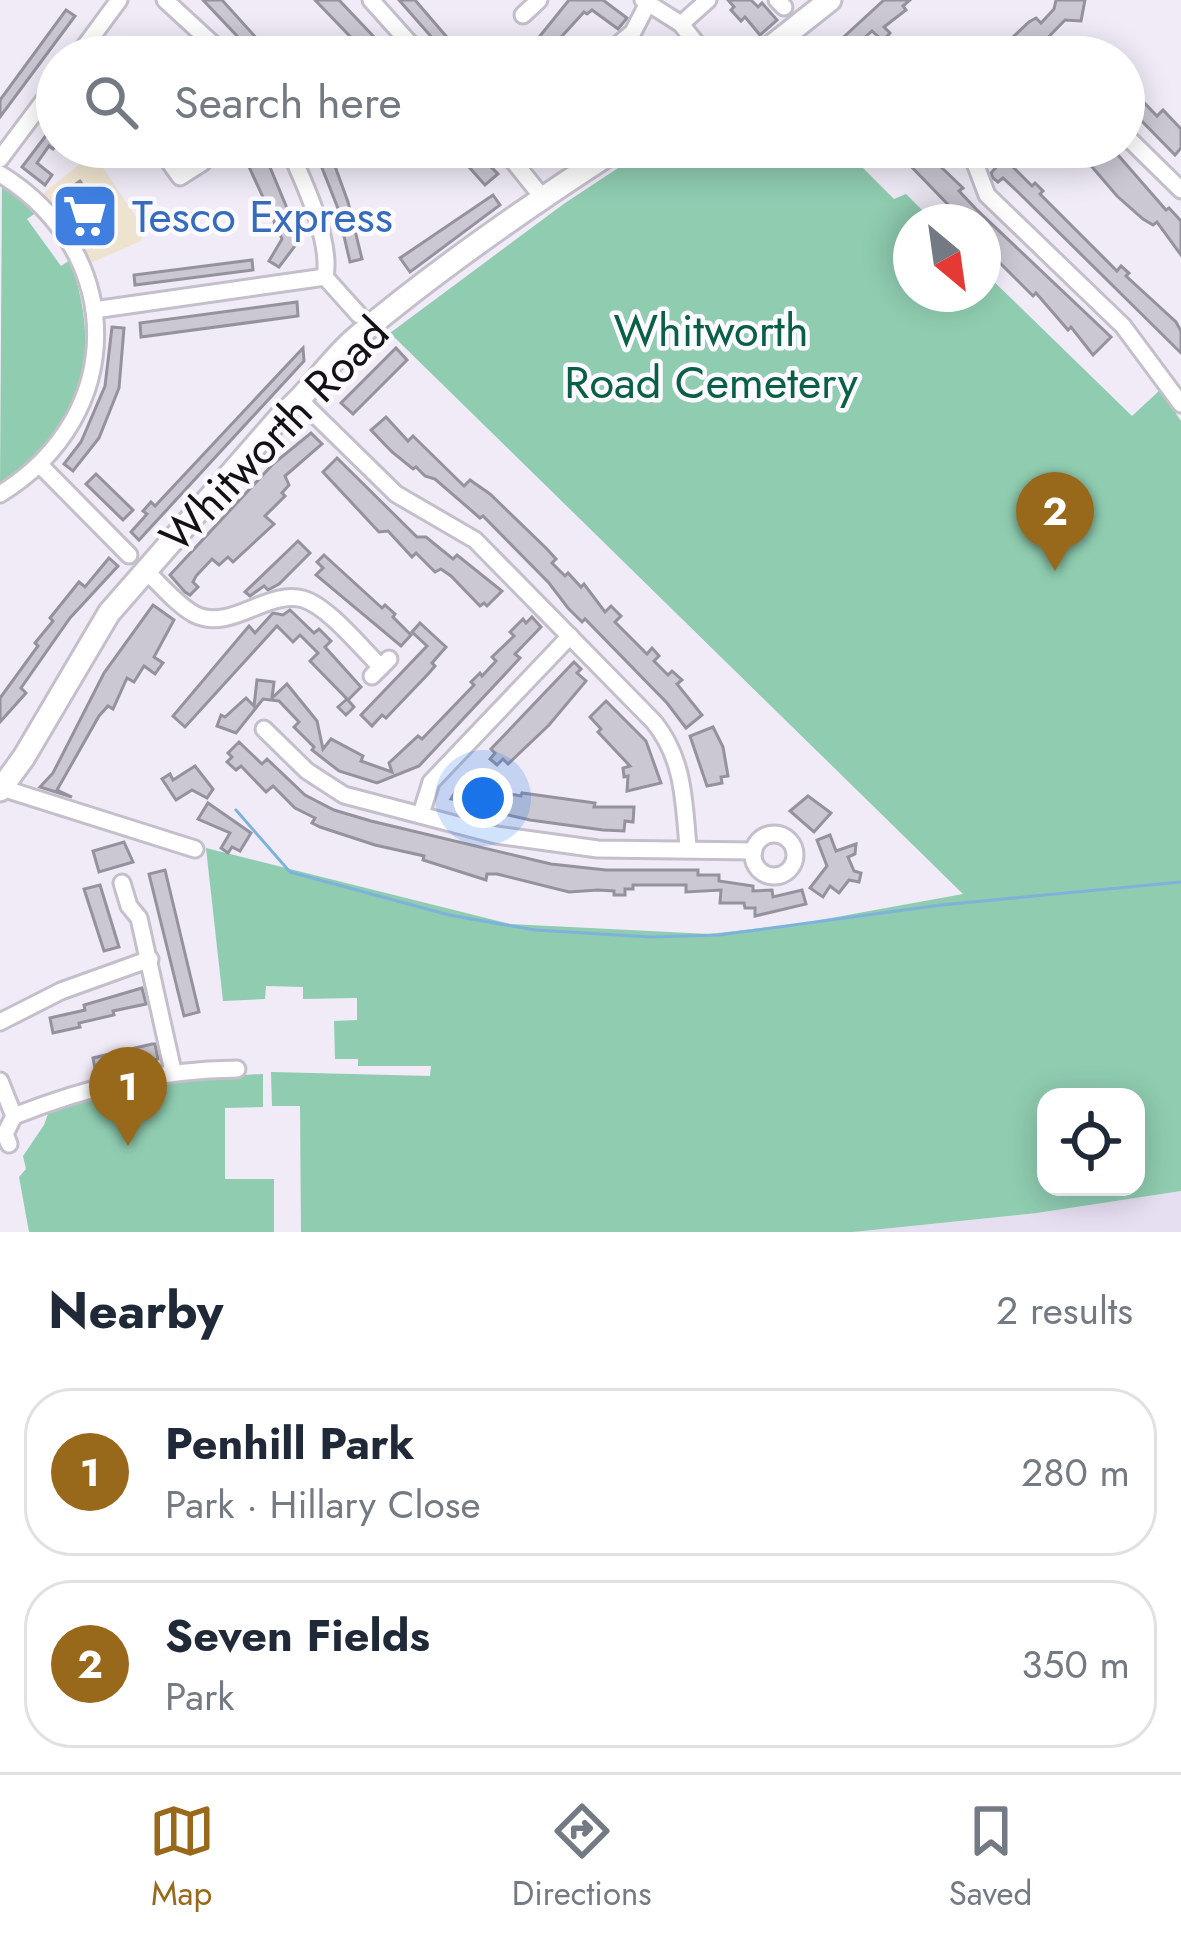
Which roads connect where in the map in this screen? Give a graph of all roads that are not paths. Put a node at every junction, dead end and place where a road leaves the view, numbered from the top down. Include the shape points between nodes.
1 (119, 0) edge
2 (165, 0) edge
3 (371, 0) edge
4 (539, 0) edge
5 (708, 0) edge
6 (830, 0) edge
7 (646, 1) edge
8 (523, 15) dead end
9 (681, 24) junction
10 (92, 36) edge
11 (204, 36) edge
12 (403, 36) edge
13 (628, 36) edge
14 (690, 36) edge
15 (786, 36) edge
16 (36, 111) edge
17 (1145, 155) edge
18 (0, 158) edge
19 (296, 168) edge
20 (519, 168) edge
21 (589, 168) edge
22 (977, 168) edge
23 (0, 174) edge
24 (1181, 190) edge
25 (544, 198) junction
26 (325, 278) junction
27 (94, 310) junction
28 (359, 315) dead end
29 (302, 402) junction
30 (1181, 404) edge
31 (40, 465) junction
32 (0, 494) edge
33 (137, 562) junction
34 (570, 636) junction
35 (381, 668) dead end
36 (264, 729) dead end
37 (1, 789) edge
38 (421, 814) junction
39 (688, 847) junction
40 (195, 849) dead end
41 (754, 851) dead end
42 (122, 883) dead end
43 (150, 959) junction
44 (0, 1022) edge
45 (237, 1069) dead end
46 (173, 1071) junction
47 (0, 1081) edge
48 (14, 1116) junction
49 (9, 1144) dead end

1 - 10 street
2 - 11 street
3 - 12 street
4 - 8 street
5 - 9 street
6 - 15 main road
7 - 9 street
7 - 13 street
9 - 14 street
16 - 18 street
17 - 24 street
19 - 26 street
20 - 25 street
21 - 25 main road, Whitworth Road
22 - 30 street via 987,195 1123,326
23 - 27 street via 68,237
25 - 29 main road, Whitworth Road via 369,327
26 - 27 street
26 - 28 street
27 - 31 street via 95,356 84,398
29 - 33 main road, Whitworth Road
29 - 34 street via 396,494 475,540
31 - 32 street
31 - 33 street
33 - 35 street via 206,618 302,599
33 - 37 main road, Whitworth Road
34 - 38 street via 431,782
34 - 39 street via 669,743
36 - 38 street via 333,789
37 - 40 street
38 - 39 street via 565,846
39 - 41 street
42 - 43 street
43 - 44 street
43 - 46 street
45 - 46 street
46 - 48 street
47 - 48 street
48 - 49 street

